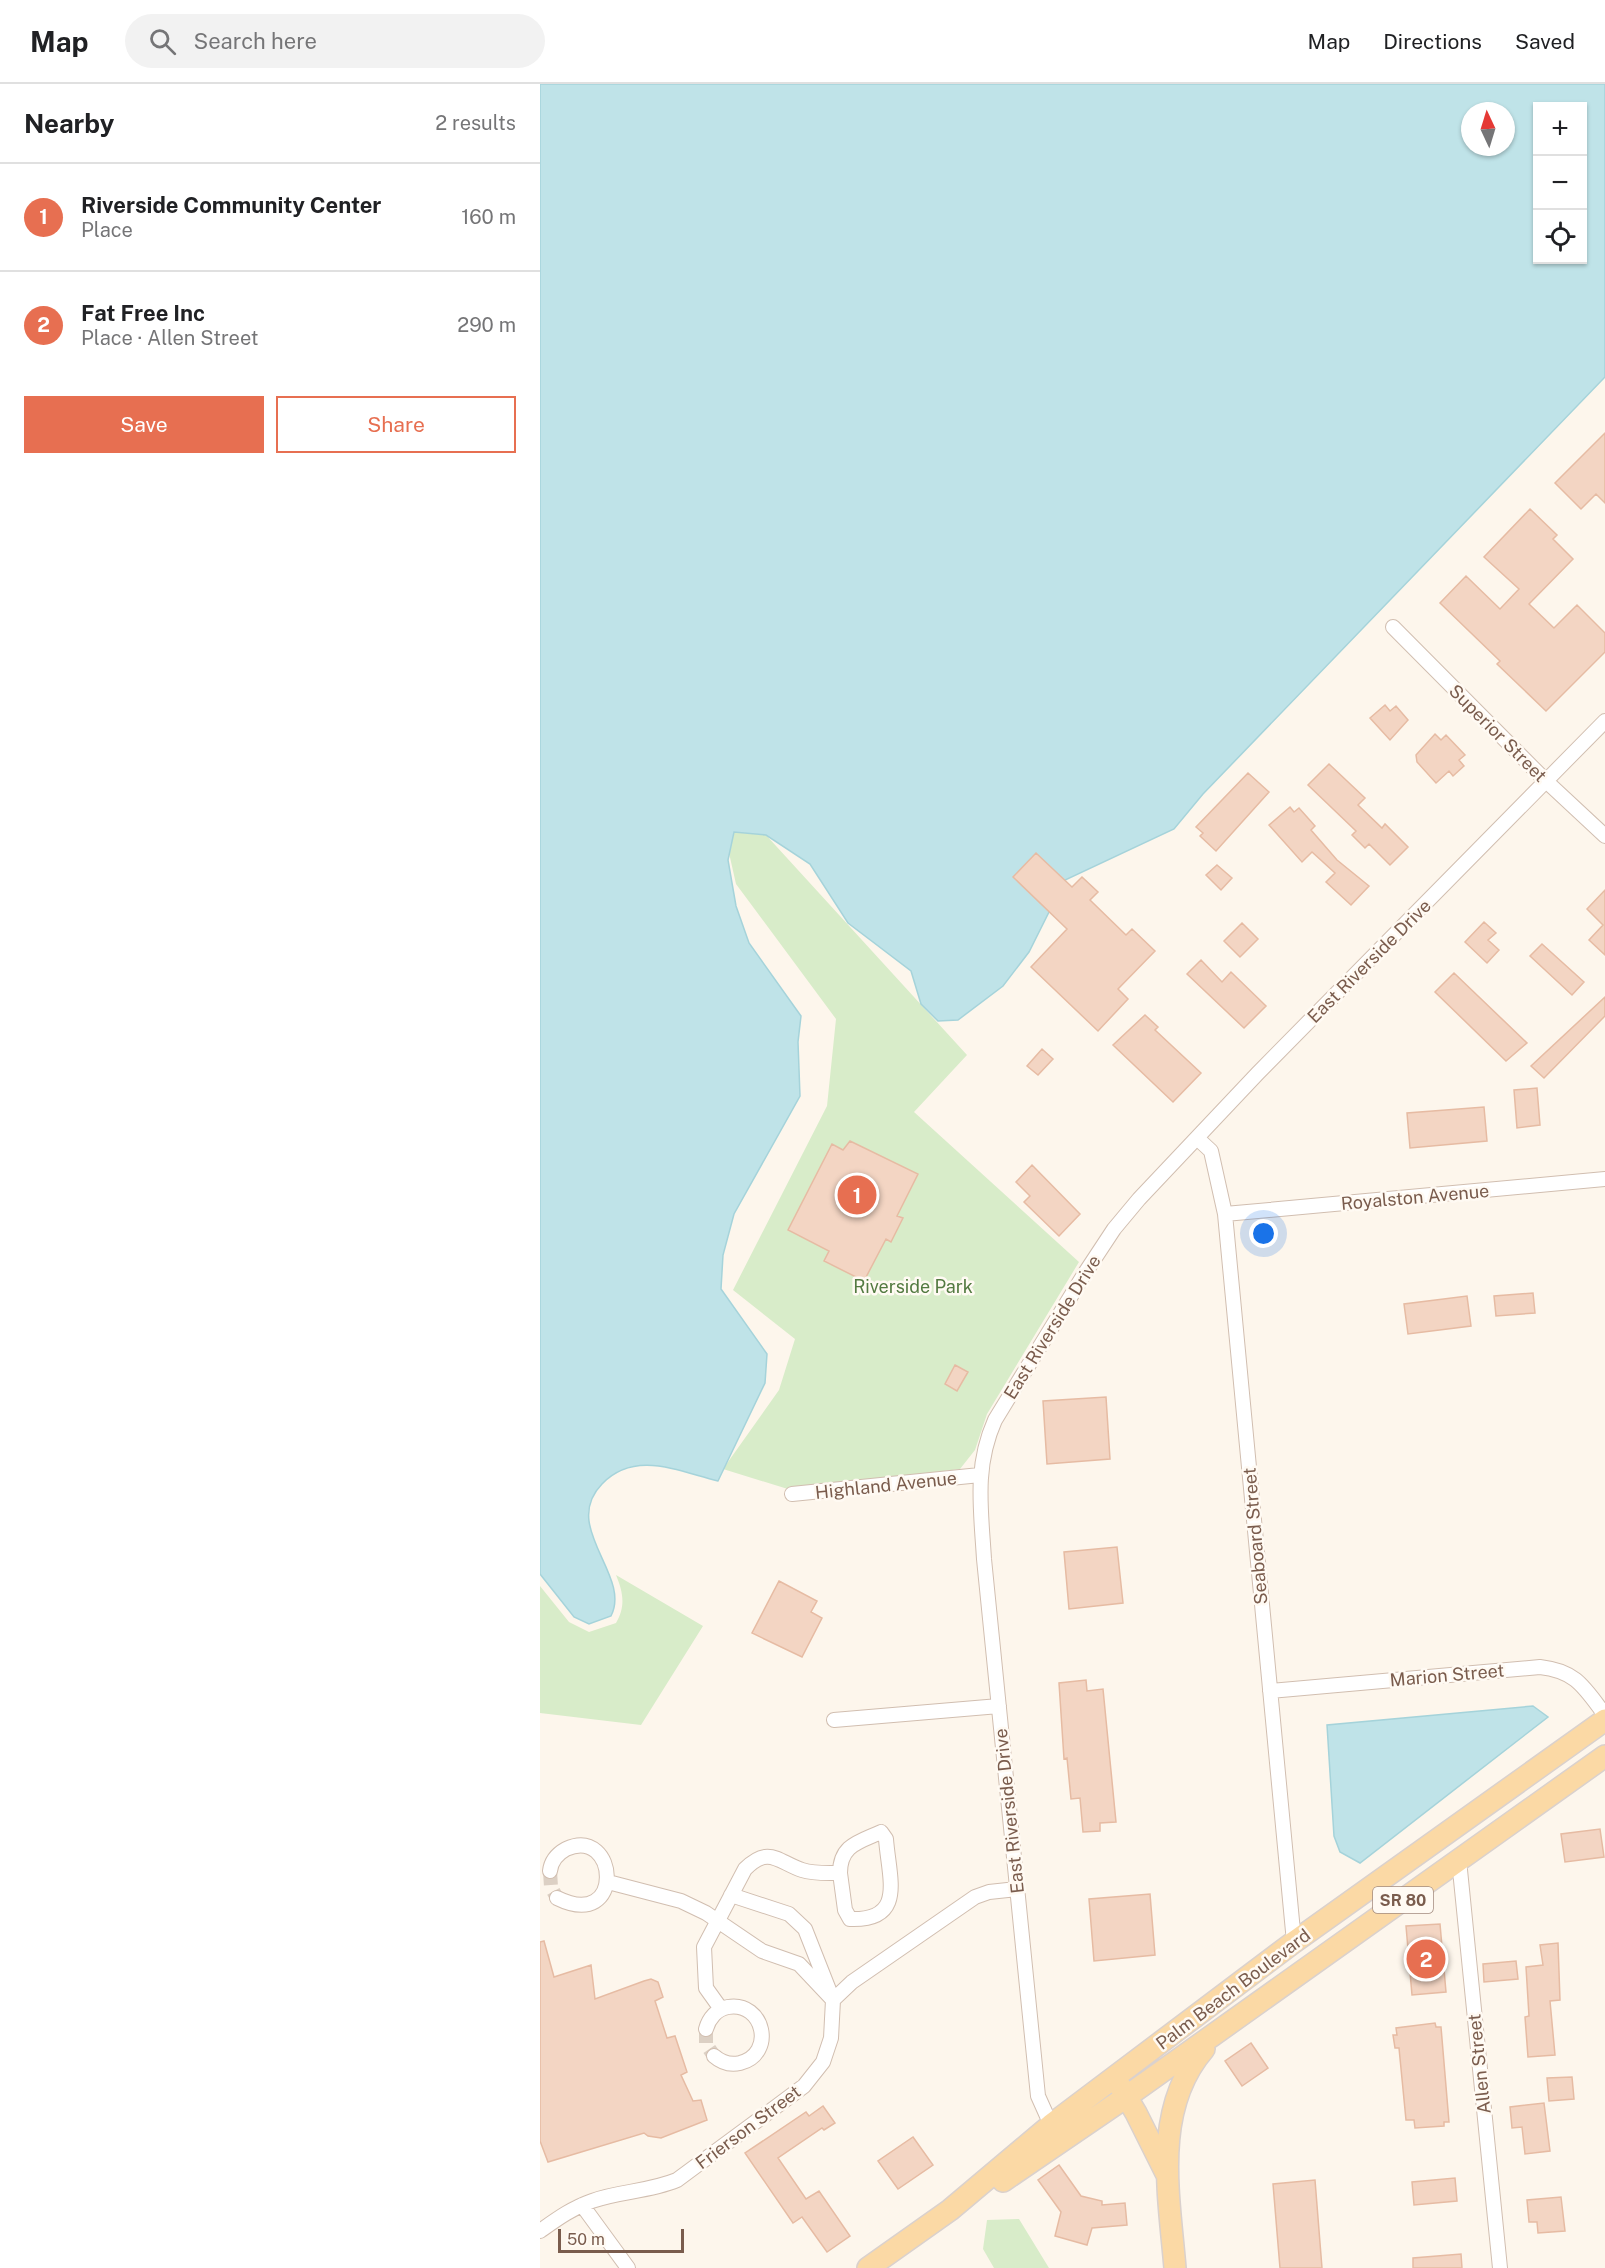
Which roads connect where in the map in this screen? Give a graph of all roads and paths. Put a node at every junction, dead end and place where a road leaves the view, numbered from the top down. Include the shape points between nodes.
1 (1393, 627) dead end
2 (1605, 721) edge
3 (1546, 781) junction
4 (1605, 836) edge
5 (1197, 1138) junction
6 (1605, 1179) edge
7 (1225, 1214) junction
8 (980, 1475) junction
9 (792, 1494) dead end
10 (1270, 1691) junction
11 (999, 1706) junction
12 (1605, 1714) edge
13 (834, 1720) dead end
14 (1605, 1720) edge
15 (1605, 1756) edge
16 (1488, 1804) junction
17 (1459, 1860) junction
18 (550, 1871) dead end
19 (840, 1873) junction
20 (608, 1882) junction
21 (1017, 1889) junction
22 (731, 1894) junction
23 (557, 1898) dead end
24 (716, 1920) junction
25 (1294, 1942) junction
26 (833, 2000) junction
27 (721, 2010) junction
28 (1226, 2024) junction
29 (706, 2029) dead end
30 (714, 2056) dead end
31 (1114, 2078) junction
32 (1126, 2097) junction
33 (1051, 2125) junction
34 (1167, 2176) junction
35 (957, 2204) junction
36 (582, 2205) junction
37 (540, 2231) edge
38 (628, 2268) edge
39 (868, 2268) edge
40 (1176, 2268) edge
41 (1500, 2268) edge

1 - 3 street, Superior Street
2 - 3 street, East Riverside Drive
3 - 4 street, Superior Street
3 - 5 street, East Riverside Drive
5 - 7 street, Seaboard Street via 1211,1151
5 - 8 street, East Riverside Drive via 1120,1221 1085,1273 995,1420
6 - 7 street, Royalston Avenue
7 - 10 street, Seaboard Street
8 - 9 street, Highland Avenue
8 - 11 street, East Riverside Drive
10 - 12 street, Marion Street via 1540,1667 1560,1669 1580,1683
10 - 25 street, Seaboard Street
11 - 13 street
11 - 21 street, East Riverside Drive
14 - 16 main road, Palm Beach Boulevard / SR 80
15 - 17 main road, Palm Beach Boulevard / SR 80
16 - 17 main road via 1460,1845
16 - 25 main road, Palm Beach Boulevard / SR 80
17 - 28 main road, Palm Beach Boulevard / SR 80
17 - 41 street, Allen Street
18 - 20 street via 564,1850 583,1847 607,1865
19 - 19 street via 850,1920 875,1918 886,1910 890,1897 886,1839 881,1832 844,1852
19 - 22 street via 814,1873 769,1857 754,1860
20 - 23 street via 603,1893 586,1905
20 - 24 street via 681,1901
21 - 26 street via 975,1897 852,1982
21 - 33 street, East Riverside Drive via 1038,2096
22 - 24 street
22 - 26 street via 789,1914 805,1929
24 - 26 street via 762,1951 799,1964
24 - 27 street via 704,1947 703,1969 706,1988
25 - 31 main road, Palm Beach Boulevard / SR 80
26 - 36 street, Frierson Street via 831,2038 823,2062 804,2086 677,2180 654,2190
27 - 29 street via 713,2015
27 - 30 street via 745,2008 759,2022 763,2038 754,2056 746,2061 727,2063
28 - 32 main road
28 - 34 main road, SR 80 via 1185,2073 1178,2089
31 - 32 main road
31 - 33 main road, Palm Beach Boulevard / SR 80
32 - 34 main road
32 - 35 main road via 997,2185
33 - 35 main road, Palm Beach Boulevard / SR 80
34 - 40 main road, SR 80
35 - 39 main road, Palm Beach Boulevard / SR 80
36 - 37 street, Frierson Street via 563,2213
36 - 38 street

